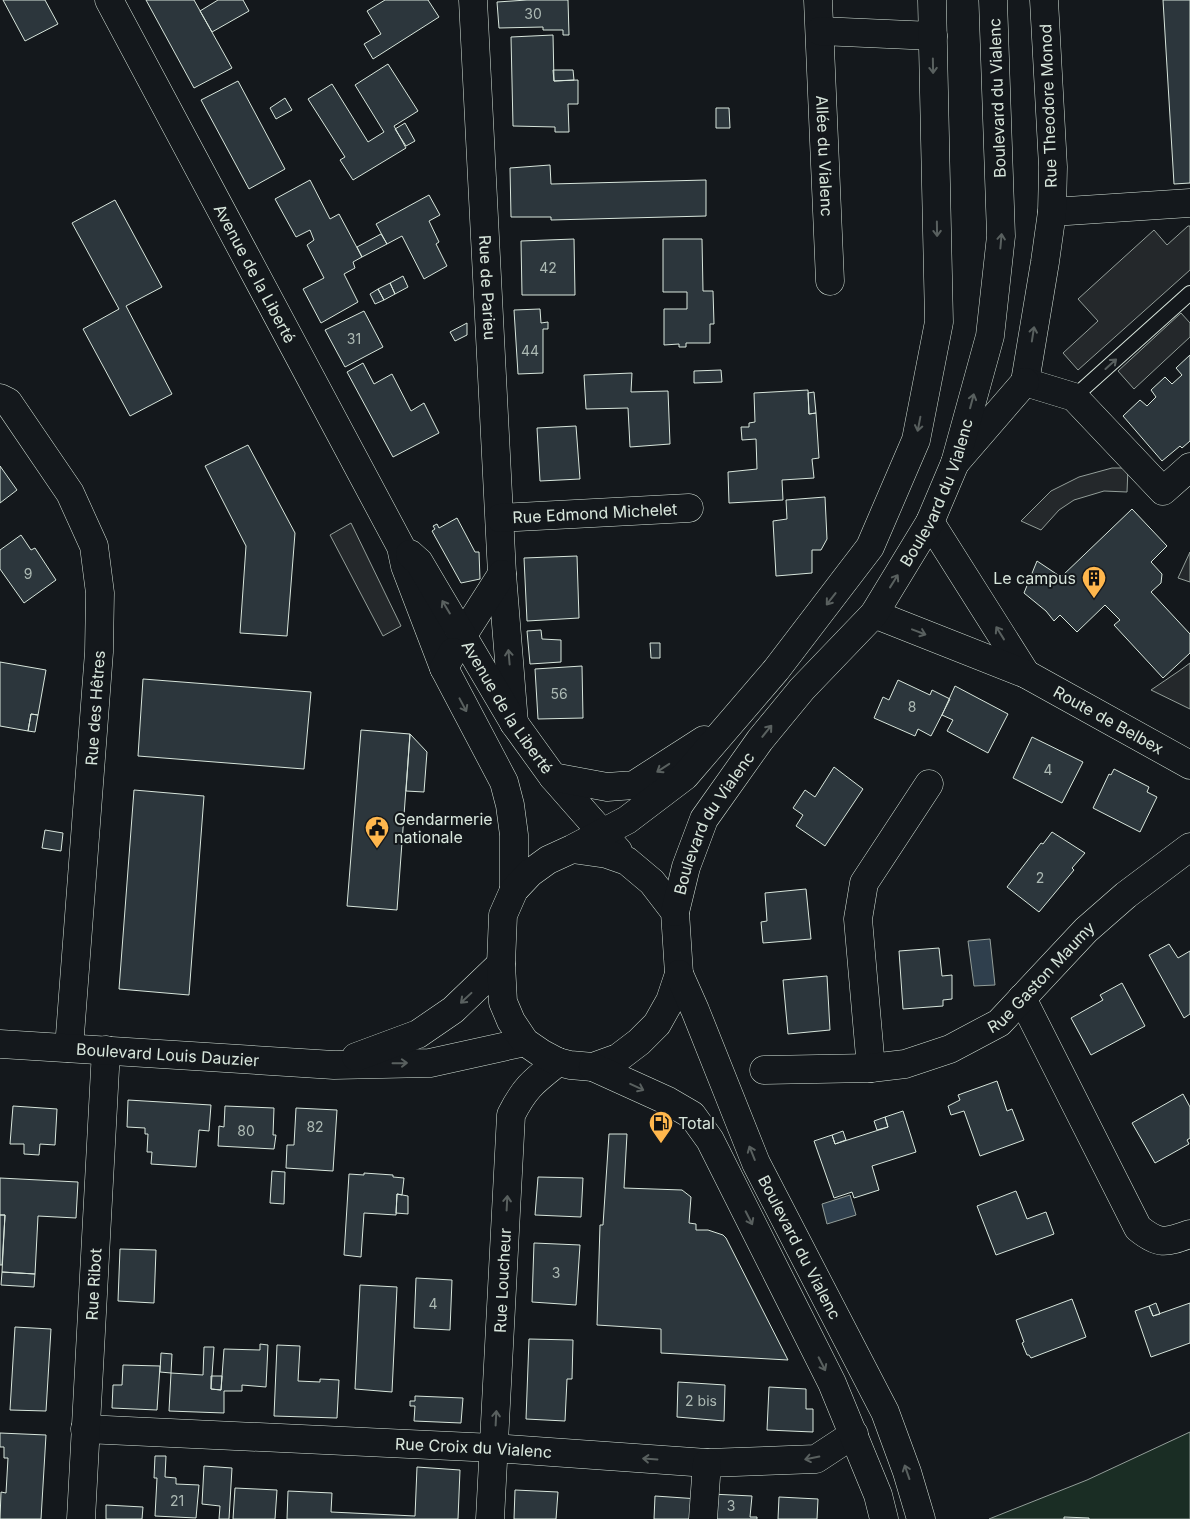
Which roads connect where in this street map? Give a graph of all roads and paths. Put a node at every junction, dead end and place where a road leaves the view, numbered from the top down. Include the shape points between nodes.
1 (109, 0) edge
2 (473, 0) edge
3 (818, 0) edge
4 (932, 0) edge
5 (993, 0) edge
6 (1044, 0) edge
7 (820, 31) junction
8 (933, 36) junction
9 (1190, 203) edge
10 (1052, 212) junction
11 (830, 281) dead end
12 (1190, 293) edge
13 (1026, 382) junction
14 (1074, 397) junction
15 (0, 398) edge
16 (955, 463) junction
17 (1190, 467) edge
18 (690, 508) dead end
19 (500, 518) junction
20 (930, 522) junction
21 (401, 546) junction
22 (502, 574) junction
23 (874, 614) junction
24 (454, 650) junction
25 (1026, 674) junction
26 (732, 721) junction
27 (514, 723) junction
28 (1190, 765) edge
29 (553, 777) junction
30 (929, 784) dead end
31 (602, 834) junction
32 (1190, 847) edge
33 (572, 849) junction
34 (627, 861) junction
35 (514, 890) junction
36 (674, 912) junction
37 (501, 964) junction
38 (679, 974) junction
39 (1022, 998) junction
40 (525, 1042) junction
41 (0, 1044) edge
42 (69, 1048) junction
43 (106, 1050) junction
44 (558, 1062) junction
45 (334, 1065) junction
46 (593, 1067) junction
47 (871, 1068) junction
48 (764, 1070) dead end
49 (1190, 1234) edge
50 (85, 1429) junction
51 (854, 1434) junction
52 (494, 1448) junction
53 (707, 1463) junction
54 (80, 1519) edge
55 (490, 1519) edge
56 (704, 1519) edge
57 (884, 1519) edge
58 (921, 1519) edge

1 - 21 street, Avenue de la Liberté
2 - 19 street, Rue de Parieu
3 - 7 street, Allée du Vialenc
4 - 8 street
16 -> 5 street, Boulevard du Vialenc via 990,336 1002,236
6 - 10 street, Rue Theodore Monod
7 - 8 street
7 - 11 street, Allée du Vialenc
8 -> 26 street via 939,322 916,440 870,547 776,670
9 - 10 street
13 -> 10 street, Rue Theodore Monod
14 -> 12 lane
13 - 14 street
13 - 16 street
14 - 17 street via 1163,491
15 - 42 street, Rue des Hêtres via 8,402 70,493 94,546 100,593 99,652
16 - 20 street, Boulevard du Vialenc
18 - 19 street, Rue Edmond Michelet
19 - 22 street, Rue de Parieu
23 -> 20 street, Boulevard du Vialenc
25 -> 20 street, Route de Belbex
21 - 24 street, Avenue de la Liberté via 405,566
24 -> 21 street, Avenue de la Liberté via 419,562
22 - 24 street
27 -> 22 street, Rue de Parieu
23 -> 25 street, Route de Belbex
36 -> 23 street, Boulevard du Vialenc via 704,819 802,688
24 - 27 street, Avenue de la Liberté
24 -> 35 street, Avenue de la Liberté via 510,805
25 - 28 street, Route de Belbex
26 -> 29 street via 634,785 607,787
26 - 31 street via 685,776 627,820
27 - 29 street, Avenue de la Liberté
29 - 31 street, Avenue de la Liberté
30 - 47 street via 864,883 858,919
31 - 33 street
31 - 34 street, Avenue de la Liberté
32 - 39 street, Rue Gaston Maumy via 1086,930
33 - 34 street via 607,854
33 - 35 street via 548,860
34 - 36 street, Avenue de la Liberté via 652,882
35 - 37 street via 503,915
36 - 38 street
37 - 40 street via 503,1002
37 -> 45 street, Boulevard Louis Dauzier via 453,1010 418,1034
38 - 46 street via 657,1024 618,1058
58 -> 38 street, Boulevard du Vialenc via 885,1412 756,1163
39 - 47 street, Rue Gaston Maumy via 999,1023 950,1049 905,1064
39 - 49 street via 1138,1228 1153,1239 1170,1241
40 - 44 street
45 -> 40 street, Boulevard Louis Dauzier via 430,1063
41 - 42 street, Boulevard Louis Dauzier
42 - 43 street, Boulevard Louis Dauzier
43 - 45 street, Boulevard Louis Dauzier
43 - 50 street, Rue Ribot
44 - 46 street
52 -> 44 street, Rue Loucheur via 511,1115 530,1084
46 -> 51 street via 692,1115 710,1140 832,1383
47 - 48 street, Rue Gaston Maumy
50 - 52 street, Rue Croix du Vialenc
50 - 54 street, Rue Ribot
51 -> 53 street, Rue Croix du Vialenc via 816,1459
51 - 57 street
53 -> 52 street, Rue Croix du Vialenc
52 - 55 street, Rue Loucheur
53 - 56 street

